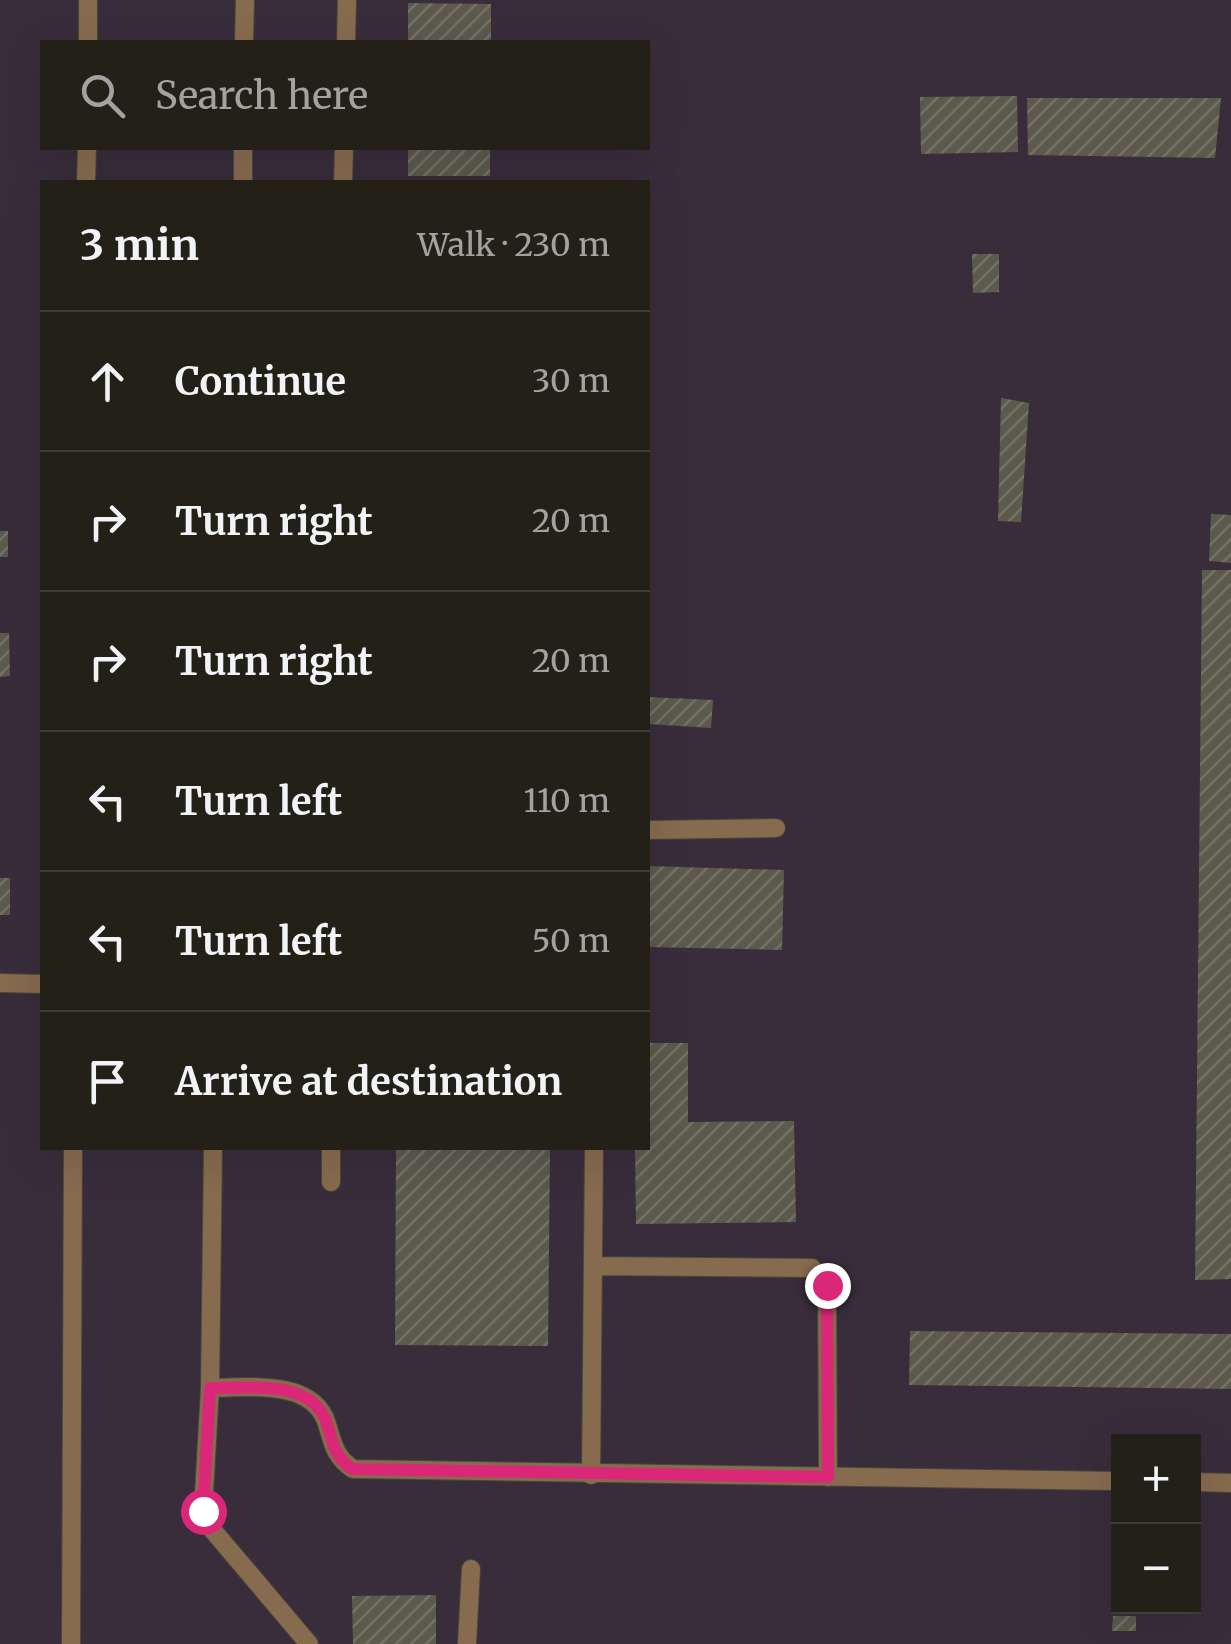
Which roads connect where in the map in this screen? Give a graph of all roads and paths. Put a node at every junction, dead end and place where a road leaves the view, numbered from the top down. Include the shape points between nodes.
1 (88, 0) edge
2 (245, 0) edge
3 (347, 0) edge
4 (88, 40) edge
5 (244, 40) edge
6 (346, 40) edge
7 (87, 150) edge
8 (243, 150) edge
9 (344, 150) edge
10 (86, 180) edge
11 (242, 180) edge
12 (343, 180) edge
13 (776, 828) dead end
14 (650, 830) edge
15 (0, 983) edge
16 (40, 984) edge
17 (73, 1150) edge
18 (213, 1150) edge
19 (331, 1150) edge
20 (594, 1150) edge
21 (331, 1182) dead end
22 (595, 1266) junction
23 (210, 1388) junction
24 (591, 1475) junction
25 (828, 1477) junction
26 (1111, 1481) edge
27 (1201, 1482) edge
28 (1231, 1482) edge
29 (472, 1569) dead end
30 (72, 1644) edge
31 (310, 1644) edge
32 (467, 1644) edge

1 - 4 lane
2 - 5 lane
3 - 6 lane
7 - 10 lane
8 - 11 lane
9 - 12 lane
13 - 14 lane
15 - 16 lane
17 - 30 lane
18 - 23 lane
19 - 21 lane
20 - 22 lane
22 - 24 lane
22 - 25 lane via 812,1268 827,1285
23 - 24 lane via 304,1396 323,1410 337,1459 352,1469
23 - 31 lane via 203,1511
24 - 25 lane
25 - 26 lane
27 - 28 lane
29 - 32 lane

